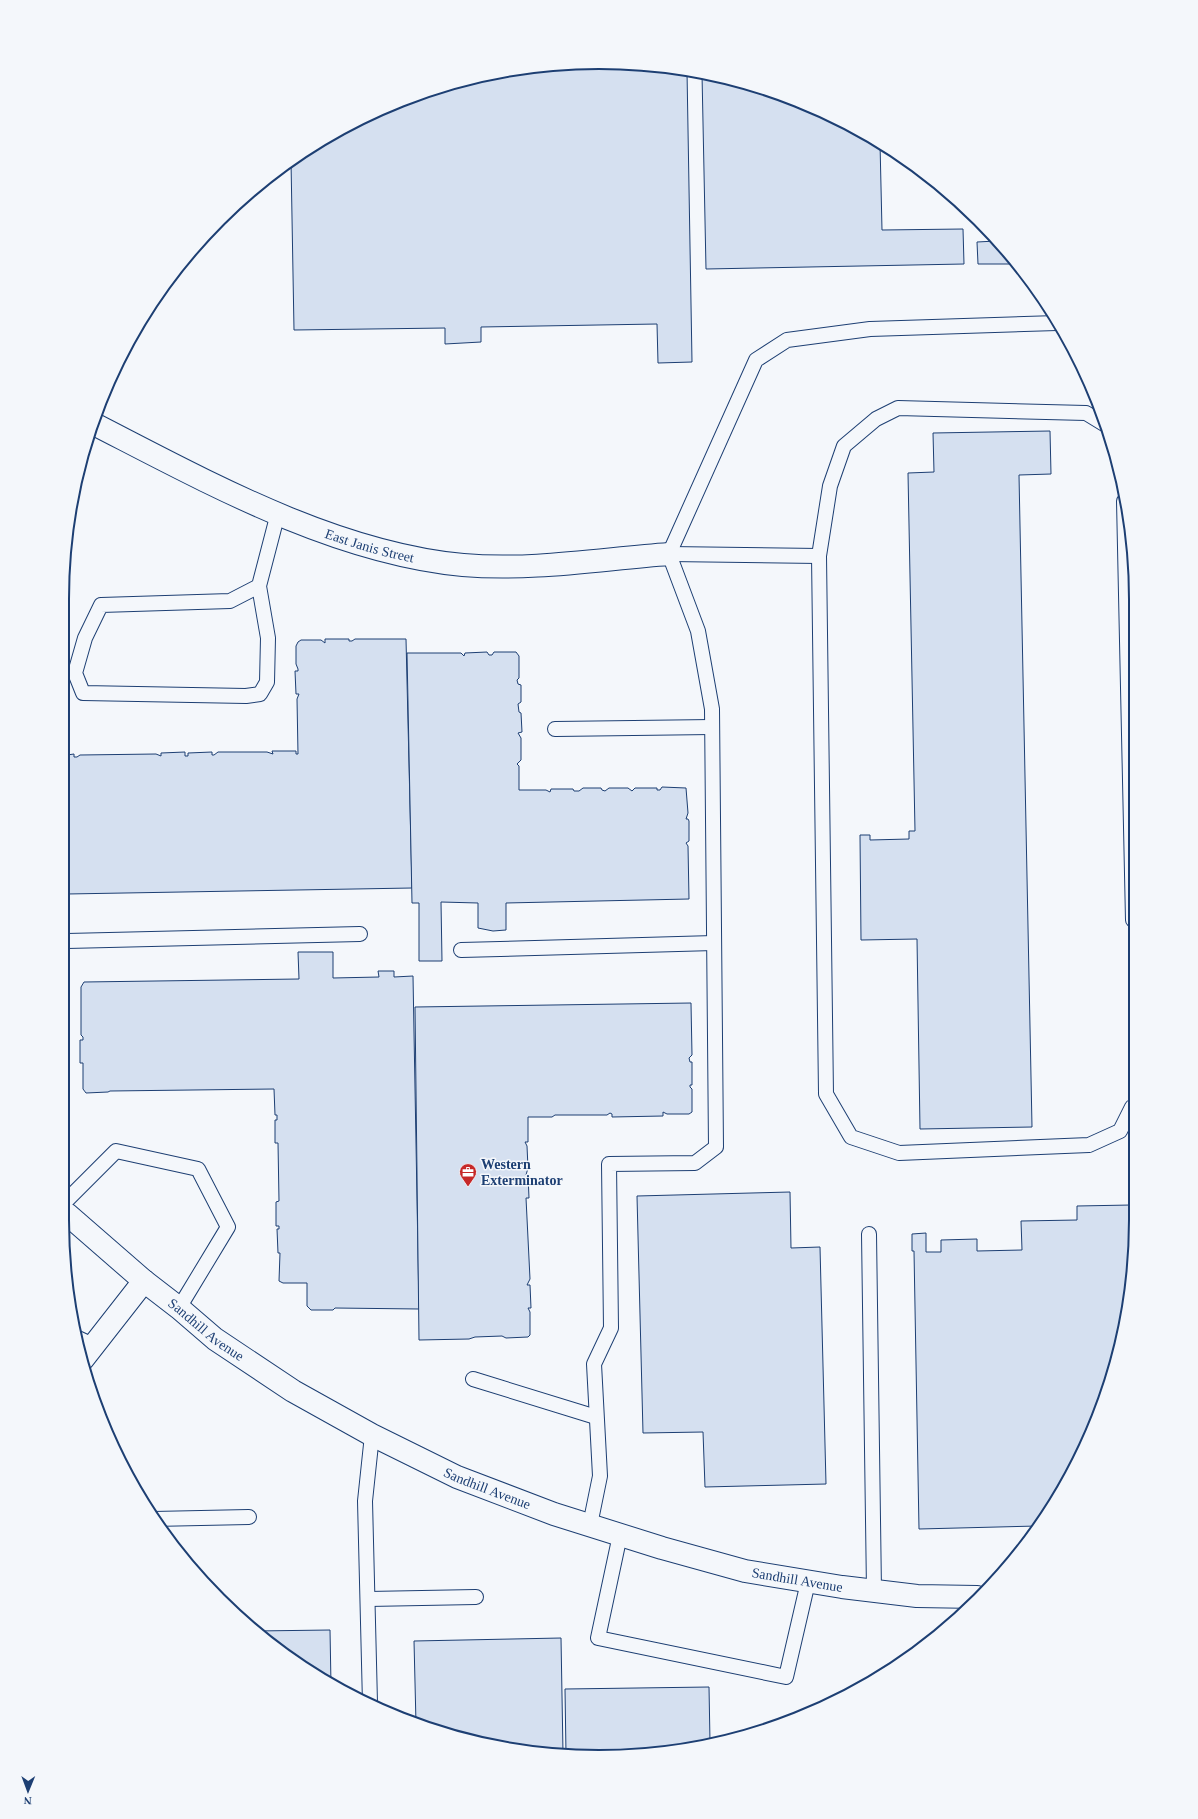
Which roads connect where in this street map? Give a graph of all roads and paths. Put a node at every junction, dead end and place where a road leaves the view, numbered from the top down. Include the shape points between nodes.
1 (1051, 323) edge
2 (1098, 420) edge
3 (98, 426) edge
4 (278, 513) junction
5 (1125, 536) edge
6 (669, 554) junction
7 (819, 556) junction
8 (259, 586) junction
9 (712, 727) junction
10 (555, 729) dead end
11 (1129, 734) edge
12 (360, 934) dead end
13 (69, 941) edge
14 (714, 943) junction
15 (461, 950) dead end
16 (1129, 1113) edge
17 (69, 1198) edge
18 (69, 1216) edge
19 (869, 1234) dead end
20 (144, 1281) junction
21 (179, 1308) junction
22 (84, 1347) edge
23 (473, 1379) dead end
24 (596, 1417) junction
25 (372, 1435) junction
26 (249, 1517) dead end
27 (161, 1519) edge
28 (590, 1525) junction
29 (620, 1535) junction
30 (808, 1582) junction
31 (874, 1591) junction
32 (476, 1597) dead end
33 (972, 1597) edge
34 (368, 1598) junction
35 (370, 1697) edge

1 - 6 lane via 870,329 787,340 756,360
2 - 7 lane via 1086,413 898,408 876,419 844,446 830,486
3 - 4 street, East Janis Street via 212,485
4 - 6 street, East Janis Street via 308,526 387,552 463,565 531,566
4 - 8 lane
5 - 11 lane
6 - 7 lane
6 - 9 lane via 698,631 712,709
7 - 16 lane via 826,1094 851,1137 899,1153 1089,1145 1120,1131
8 - 8 lane via 230,602 101,605 85,638 75,673 83,693 246,696 260,694 267,682 268,638
9 - 10 lane
9 - 14 lane
12 - 13 lane
14 - 15 lane
14 - 24 lane via 716,1147 695,1163 609,1164 611,1328 594,1364
17 - 21 lane via 116,1151 198,1169 228,1227
18 - 20 street, Sandhill Avenue
19 - 31 lane
20 - 21 street, Sandhill Avenue
20 - 22 street
21 - 25 street, Sandhill Avenue via 215,1339 293,1391
23 - 24 lane
24 - 28 lane via 600,1476
25 - 28 street, Sandhill Avenue via 457,1477
25 - 34 lane via 365,1501
26 - 27 lane
28 - 29 street, Sandhill Avenue
29 - 30 street, Sandhill Avenue via 744,1571
29 - 30 lane via 598,1638 786,1677
30 - 31 street, Sandhill Avenue
31 - 33 street, Sandhill Avenue via 917,1596
32 - 34 lane
34 - 35 lane

